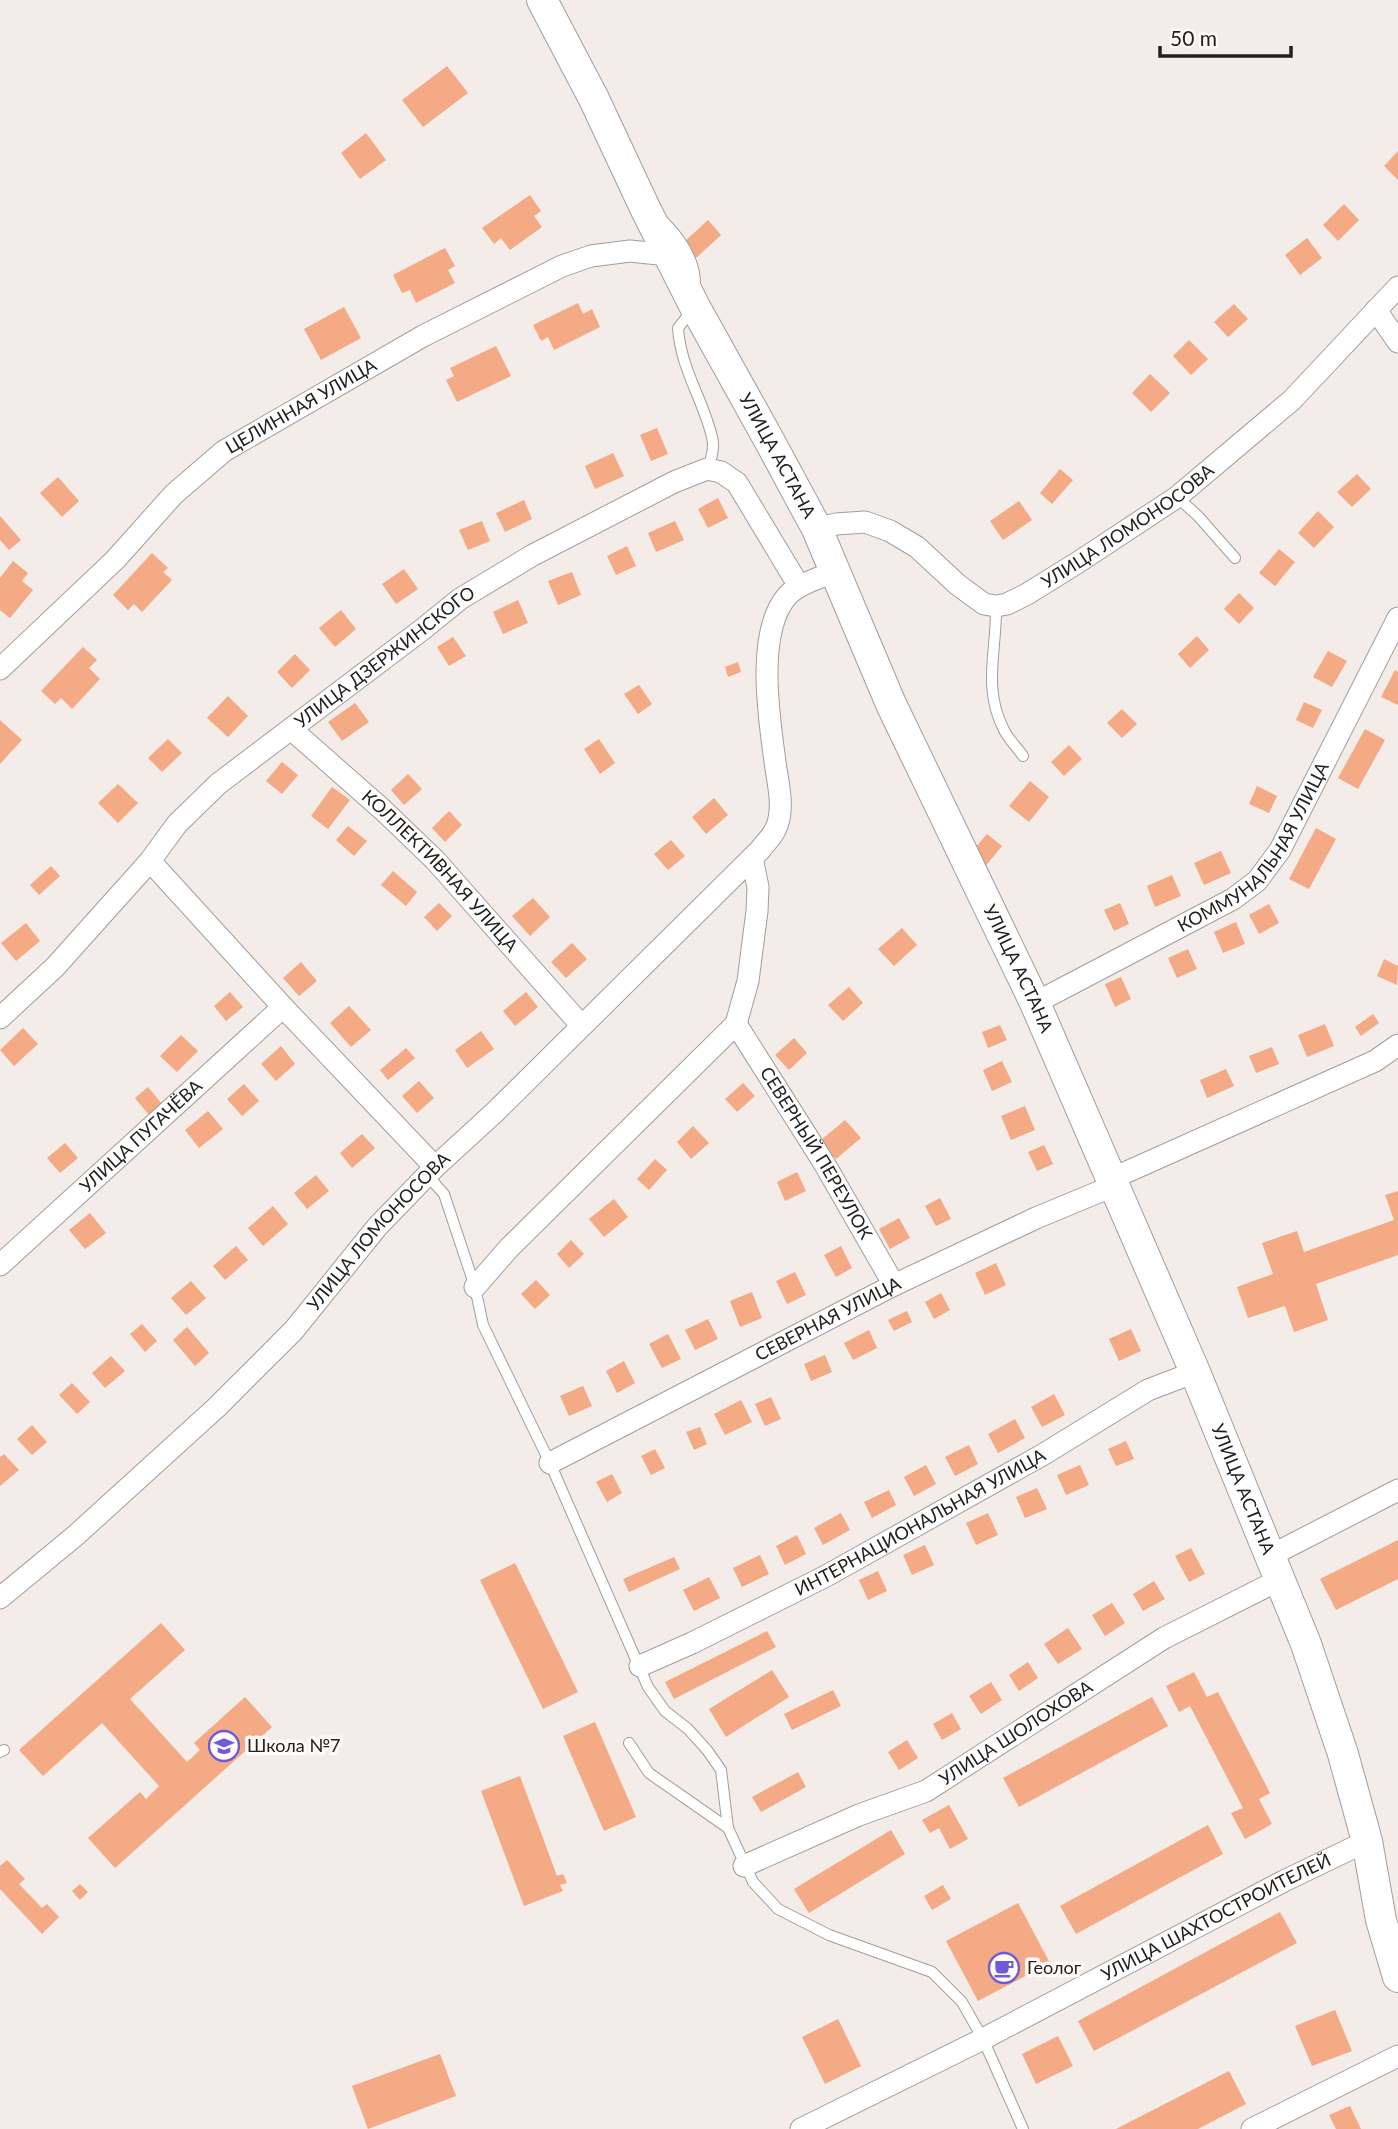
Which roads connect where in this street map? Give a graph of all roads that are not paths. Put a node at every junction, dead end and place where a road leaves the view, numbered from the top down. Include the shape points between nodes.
1 (542, 0) edge
2 (645, 208) junction
3 (668, 255) junction
4 (1398, 288) edge
5 (695, 307) junction
6 (1376, 310) junction
7 (1398, 342) edge
8 (707, 468) junction
9 (1177, 497) junction
10 (817, 529) junction
11 (1235, 558) dead end
12 (836, 571) junction
13 (799, 586) junction
14 (996, 606) junction
15 (1398, 618) edge
16 (0, 669) edge
17 (290, 729) junction
18 (1023, 756) dead end
19 (752, 858) junction
20 (150, 861) junction
21 (1035, 1003) junction
22 (283, 1007) junction
23 (3, 1009) edge
24 (736, 1024) junction
25 (581, 1025) junction
26 (1398, 1045) edge
27 (431, 1171) junction
28 (1112, 1182) junction
29 (0, 1265) edge
30 (894, 1285) junction
31 (475, 1287) junction
32 (1195, 1372) junction
33 (550, 1463) junction
34 (1398, 1490) edge
35 (1275, 1568) junction
36 (0, 1598) edge
37 (640, 1665) junction
38 (628, 1743) dead end
39 (728, 1828) junction
40 (1367, 1841) junction
41 (744, 1866) junction
42 (1398, 1977) edge
43 (984, 2039) junction
44 (1398, 2056) edge
45 (802, 2129) edge
46 (1023, 2129) edge
47 (1252, 2129) edge

1 - 2 street, УЛИЦА АСТАНА
2 - 3 street, УЛИЦА АСТАНА
2 - 5 lane via 676,234 685,249 696,275
3 - 5 street, УЛИЦА АСТАНА
3 - 16 street, ЦЕЛИННАЯ УЛИЦА via 630,251 591,256 562,266 423,336 224,451 174,494 115,560
4 - 6 street, УЛИЦА ЛОМОНОСОВА
5 - 8 lane via 678,328 680,349 713,439
5 - 10 street, УЛИЦА АСТАНА
6 - 7 street
6 - 9 street, УЛИЦА ЛОМОНОСОВА via 1292,400
8 - 13 street via 737,484
8 - 17 street, УЛИЦА ДЗЕРЖИНСКОГО via 602,517 460,599
9 - 11 lane
9 - 14 street, УЛИЦА ЛОМОНОСОВА via 1037,588
10 - 12 street, УЛИЦА АСТАНА
10 - 14 street via 865,522 891,531 984,604
12 - 13 street, УЛИЦА ЛОМОНОСОВА
12 - 21 street, УЛИЦА АСТАНА via 897,716
13 - 19 street, УЛИЦА ЛОМОНОСОВА via 786,597 774,620 767,648 768,709 780,806 776,828
14 - 18 lane via 992,701 1004,731
15 - 21 street, КОММУНАЛЬНАЯ УЛИЦА via 1280,850 1257,881 1233,899
17 - 20 street, УЛИЦА ДЗЕРЖИНСКОГО via 218,784 177,824
17 - 25 street, КОЛЛЕКТИВНАЯ УЛИЦА via 435,860
19 - 24 street via 757,911 748,981
19 - 25 street, УЛИЦА ЛОМОНОСОВА
20 - 22 street
20 - 23 street, УЛИЦА ДЗЕРЖИНСКОГО via 55,967
21 - 28 street, УЛИЦА АСТАНА
22 - 27 street
22 - 29 street, УЛИЦА ПУГАЧЁВА
24 - 30 street, СЕВЕРНЫЙ ПЕРЕУЛОК
24 - 31 street
25 - 27 street, УЛИЦА ЛОМОНОСОВА
26 - 28 street, СЕВЕРНАЯ УЛИЦА via 1375,1061
27 - 31 lane via 444,1194
27 - 36 street, УЛИЦА ЛОМОНОСОВА via 377,1227 294,1330 217,1407
28 - 30 street, СЕВЕРНАЯ УЛИЦА
28 - 32 street, УЛИЦА АСТАНА
30 - 33 street, СЕВЕРНАЯ УЛИЦА
31 - 33 lane via 484,1325
32 - 35 street, УЛИЦА АСТАНА
32 - 37 street, ИНТЕРНАЦИОНАЛЬНАЯ УЛИЦА via 1148,1391 826,1576
33 - 37 lane
34 - 35 street, УЛИЦА ШОЛОХОВА
35 - 40 street, УЛИЦА АСТАНА via 1306,1644
35 - 41 street, УЛИЦА ШОЛОХОВА via 926,1791
37 - 39 lane via 665,1711 688,1729 721,1770
38 - 39 lane via 649,1773
39 - 41 lane
40 - 42 street, УЛИЦА АСТАНА via 1381,1920
40 - 43 street, УЛИЦА ШАХТОСТРОИТЕЛЕЙ
41 - 43 lane via 778,1909 829,1936 932,1972 962,2002
43 - 45 street, УЛИЦА ШАХТОСТРОИТЕЛЕЙ
43 - 46 lane
44 - 47 street

